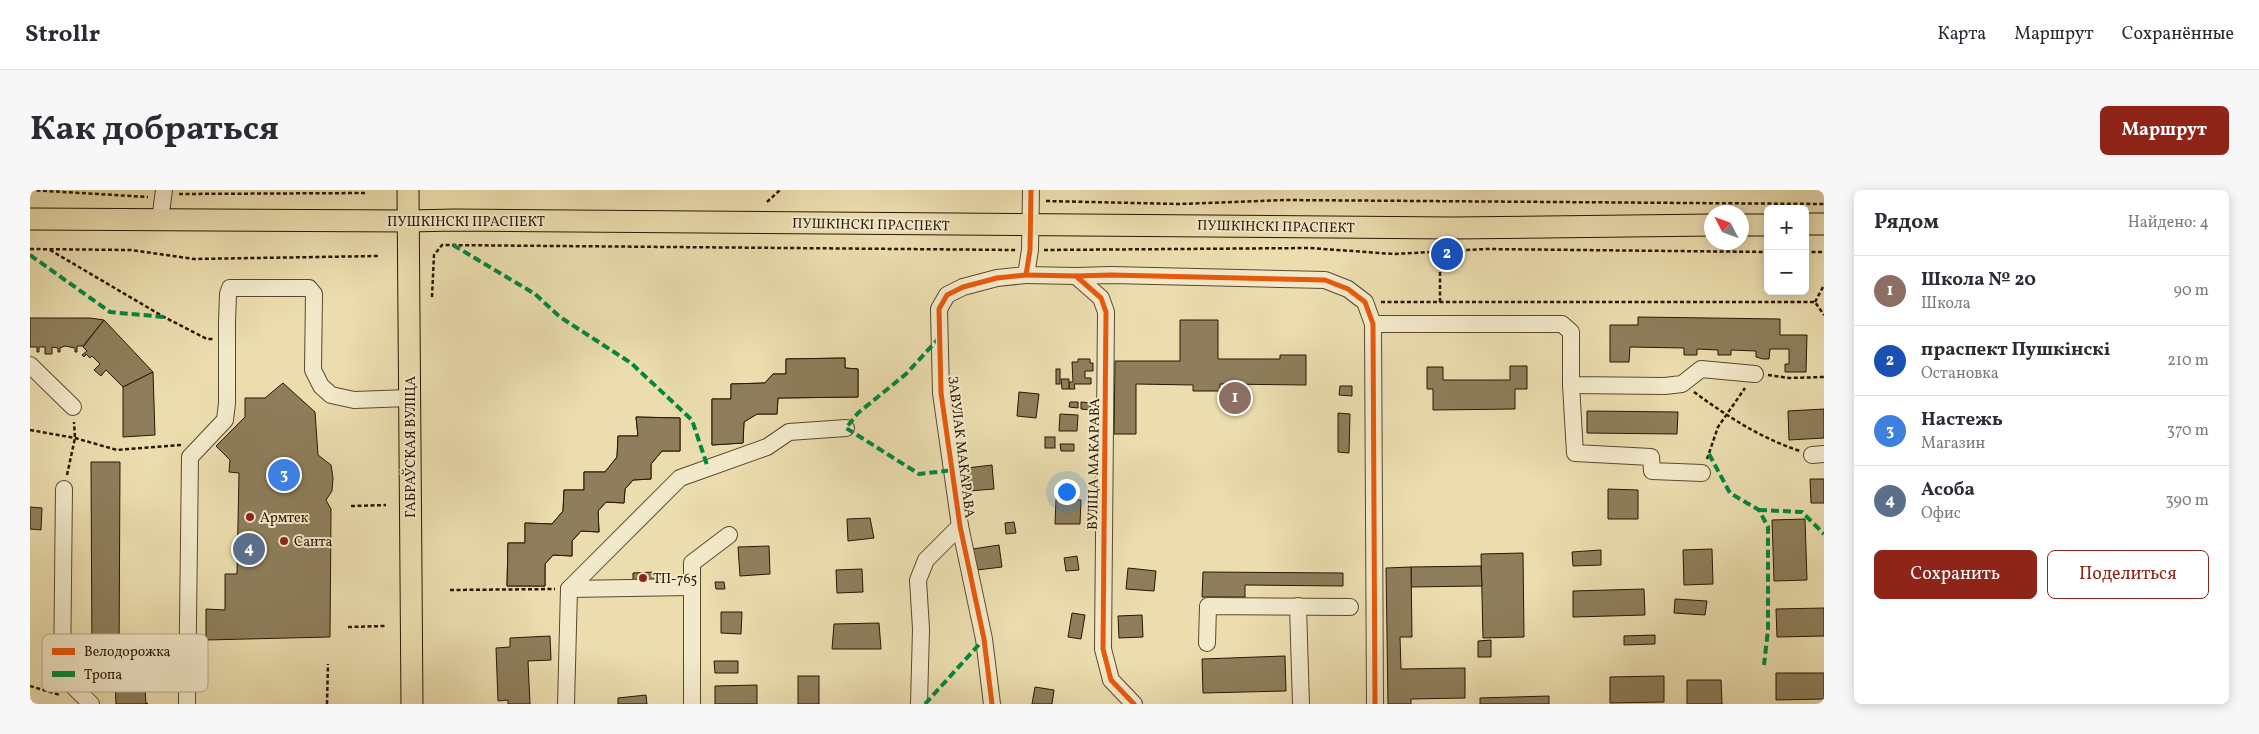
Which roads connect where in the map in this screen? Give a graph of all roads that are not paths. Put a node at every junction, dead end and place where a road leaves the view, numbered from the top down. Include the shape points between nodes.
1 (408, 190) edge
2 (162, 192) edge
3 (1031, 196) edge
4 (30, 219) edge
5 (160, 220) junction
6 (409, 221) junction
7 (1809, 224) edge
8 (1824, 224) edge
9 (1031, 225) junction
10 (1749, 225) edge
11 (1764, 225) edge
12 (1704, 226) edge
13 (1026, 274) junction
14 (1076, 276) junction
15 (1373, 324) junction
16 (30, 365) edge
17 (1755, 374) road end
18 (1571, 385) junction
19 (409, 398) junction
20 (73, 407) road end
21 (846, 428) dead end
22 (1702, 473) road end
23 (64, 489) road end
24 (960, 526) junction
25 (728, 535) dead end
26 (691, 587) junction
27 (569, 589) junction
28 (1298, 606) junction
29 (1350, 607) dead end
30 (62, 634) edge
31 (188, 634) edge
32 (1207, 643) dead end
33 (79, 692) edge
34 (91, 704) edge
35 (412, 704) edge
36 (566, 704) edge
37 (692, 704) edge
38 (918, 704) edge
39 (992, 704) edge
40 (1134, 704) edge
41 (1301, 704) edge
42 (1375, 704) edge

1 - 6 main road, ГАБРАЎСКАЯ ВУЛІЦА
2 - 5 street
3 - 9 street
4 - 5 main road, ПУШКІНСКІ ПРАСПЕКТ
5 - 6 main road, ПУШКІНСКІ ПРАСПЕКТ
6 - 9 main road, ПУШКІНСКІ ПРАСПЕКТ
6 - 19 main road, ГАБРАЎСКАЯ ВУЛІЦА
7 - 8 main road
9 - 12 main road, ПУШКІНСКІ ПРАСПЕКТ
9 - 13 street
10 - 11 main road
13 - 14 street
13 - 24 street, ЗАВУЛАК МАКАРАВА via 963,287 947,295 939,310 941,393
14 - 15 street via 1325,280 1348,289 1365,302
14 - 40 street, ВУЛІЦА МАКАРАВА via 1100,298 1106,312 1103,649 1110,680
15 - 18 street via 1562,324 1571,332
15 - 42 street
16 - 20 street
17 - 18 street via 1701,369 1682,384 1666,386
18 - 22 street via 1575,453 1651,457 1652,471
19 - 31 street via 354,400 332,395 321,386 313,370 314,294 309,288 230,288 226,420 190,457
19 - 35 main road, ГАБРАЎСКАЯ ВУЛІЦА
21 - 27 street via 789,432 767,447 680,478
23 - 30 street
24 - 38 street via 926,560 918,580 921,629
24 - 39 street, ЗАВУЛАК МАКАРАВА via 984,639
25 - 26 street via 692,563
26 - 27 street
26 - 37 street
27 - 36 street
28 - 29 street
28 - 32 street via 1208,606
28 - 41 street
33 - 34 street

